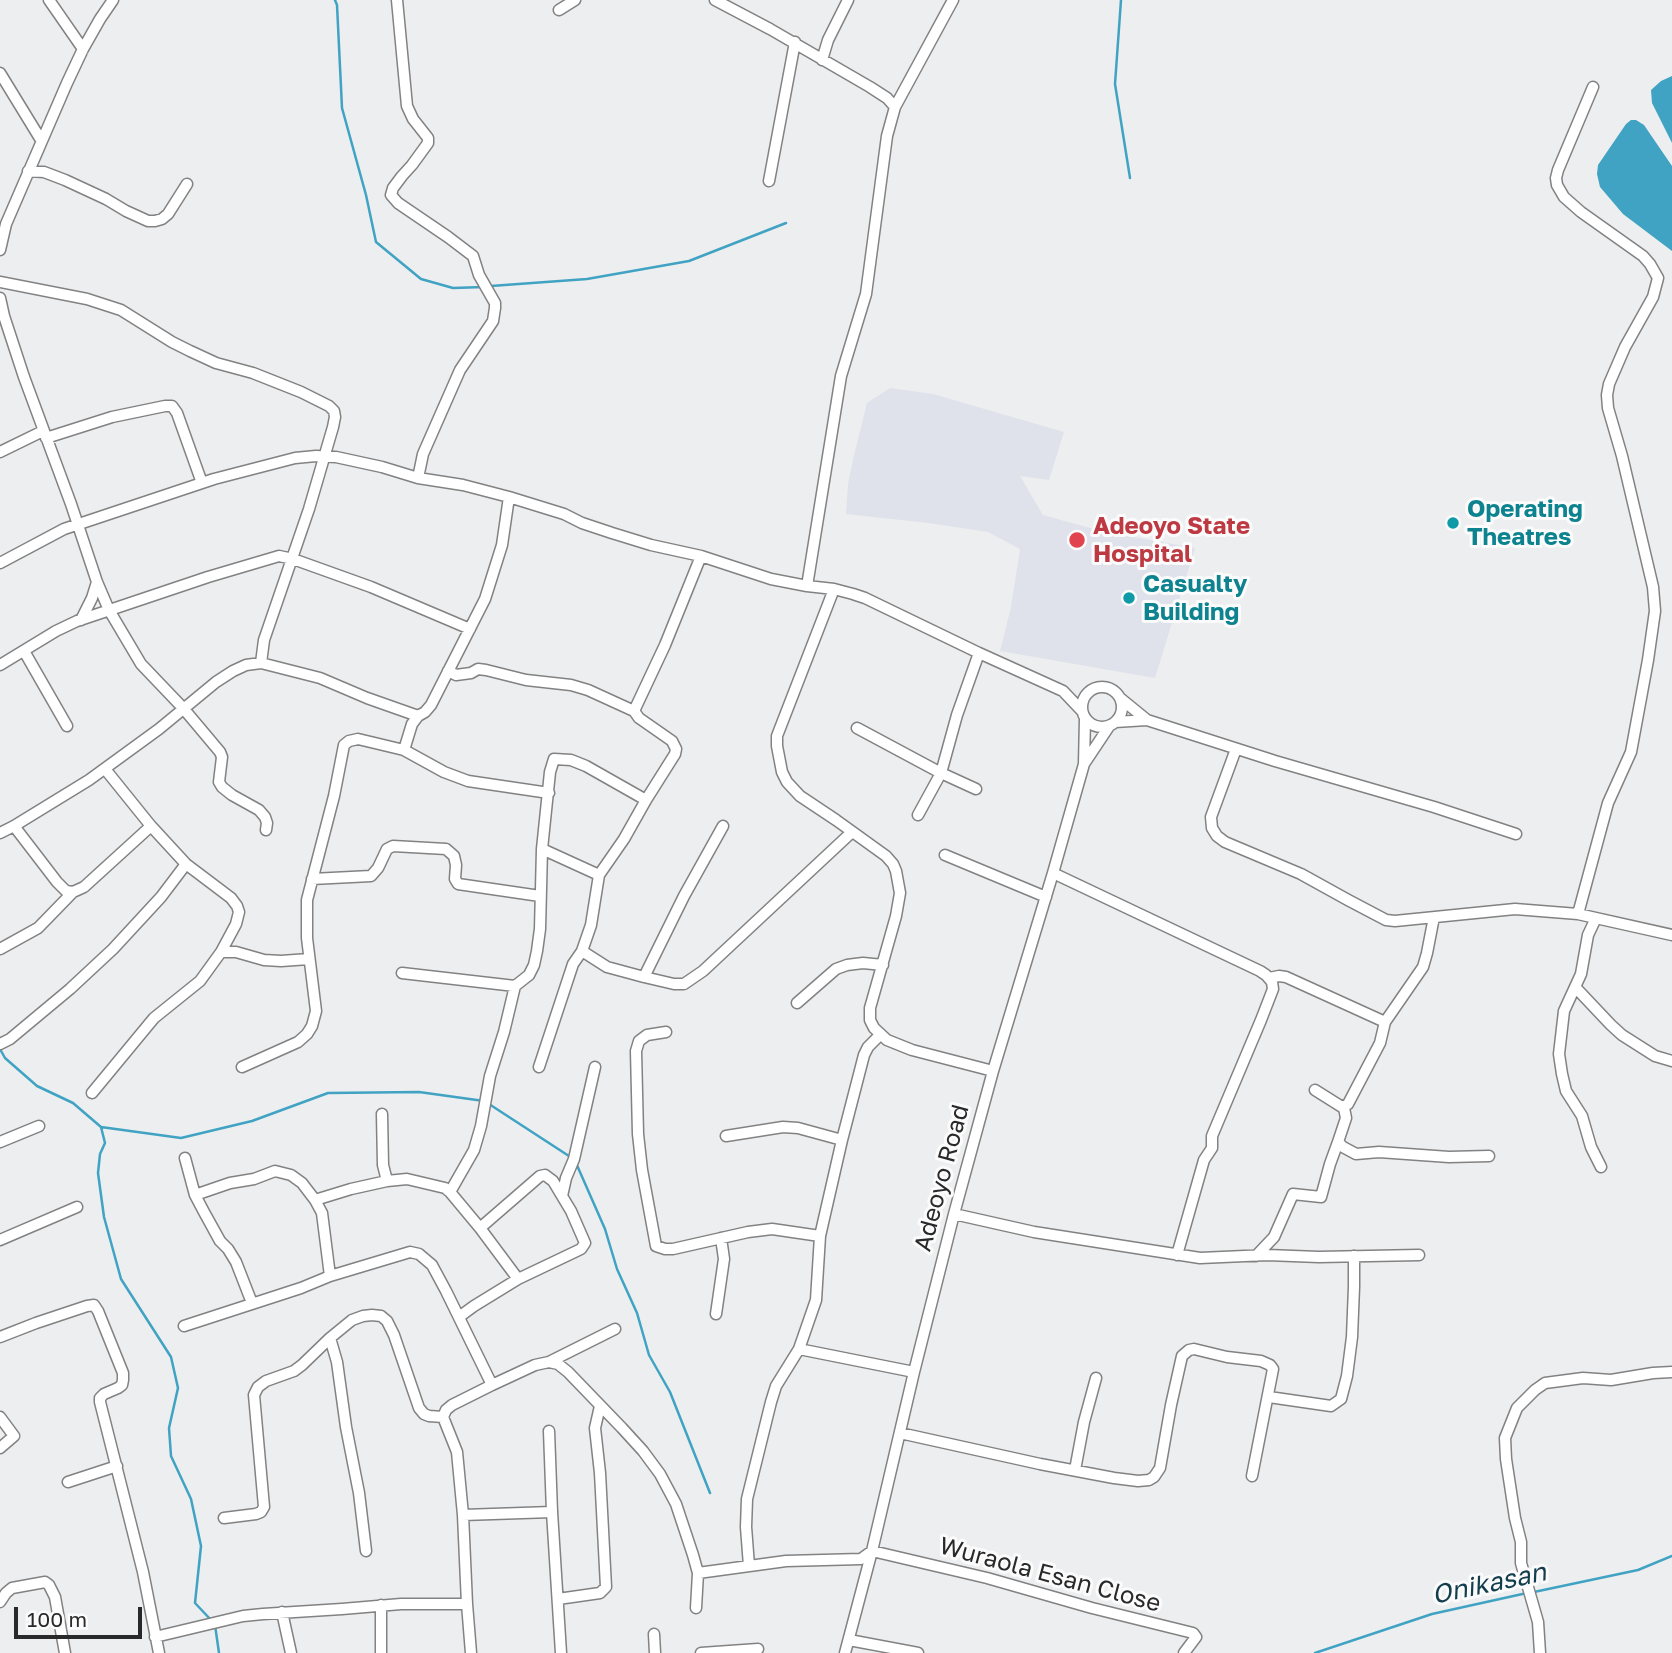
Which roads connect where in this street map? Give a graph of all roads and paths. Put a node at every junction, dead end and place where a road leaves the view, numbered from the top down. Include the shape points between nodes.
1 (49, 0) edge
2 (113, 0) edge
3 (397, 0) edge
4 (575, 0) edge
5 (715, 0) edge
6 (848, 0) edge
7 (953, 0) edge
8 (559, 10) dead end
9 (794, 42) junction
10 (83, 49) junction
11 (822, 60) junction
12 (0, 73) edge
13 (1593, 87) dead end
14 (895, 107) junction
15 (41, 140) junction
16 (28, 171) junction
17 (769, 181) dead end
18 (187, 184) dead end
19 (3, 222) edge
20 (0, 250) edge
21 (0, 282) edge
22 (0, 298) edge
23 (45, 434) junction
24 (0, 452) edge
25 (325, 456) junction
26 (418, 478) junction
27 (202, 483) junction
28 (509, 497) junction
29 (77, 524) junction
30 (701, 556) junction
31 (293, 559) junction
32 (0, 563) edge
33 (97, 582) junction
34 (807, 586) junction
35 (834, 589) junction
36 (109, 610) junction
37 (81, 620) junction
38 (470, 629) junction
39 (24, 652) junction
40 (979, 653) junction
41 (261, 663) junction
42 (0, 665) edge
43 (448, 671) junction
44 (1063, 691) junction
45 (1089, 691) junction
46 (1120, 698) junction
47 (183, 708) junction
48 (634, 711) junction
49 (1083, 714) junction
50 (418, 716) junction
51 (1147, 720) junction
52 (1112, 724) junction
53 (67, 726) dead end
54 (857, 728) dead end
55 (1236, 749) junction
56 (404, 750) junction
57 (1084, 764) junction
58 (105, 769) junction
59 (940, 774) junction
60 (976, 789) dead end
61 (549, 793) junction
62 (646, 800) junction
63 (918, 815) dead end
64 (14, 826) junction
65 (151, 826) junction
66 (723, 826) dead end
67 (265, 830) dead end
68 (852, 832) junction
69 (0, 833) edge
70 (1516, 834) dead end
71 (542, 849) junction
72 (945, 855) dead end
73 (186, 864) junction
74 (1053, 873) junction
75 (599, 875) junction
76 (312, 879) junction
77 (73, 892) junction
78 (540, 896) junction
79 (1046, 897) junction
80 (1578, 914) junction
81 (1434, 918) junction
82 (1596, 918) junction
83 (1672, 935) edge
84 (229, 937) junction
85 (0, 949) edge
86 (582, 951) junction
87 (221, 952) junction
88 (236, 952) junction
89 (309, 959) junction
90 (883, 965) junction
91 (402, 973) dead end
92 (644, 977) junction
93 (1269, 978) junction
94 (515, 986) junction
95 (1576, 988) junction
96 (797, 1003) dead end
97 (1385, 1022) junction
98 (666, 1032) dead end
99 (880, 1035) junction
100 (5, 1042) edge
101 (1672, 1061) edge
102 (242, 1067) dead end
103 (539, 1067) dead end
104 (595, 1067) dead end
105 (992, 1071) junction
106 (1315, 1090) dead end
107 (92, 1093) dead end
108 (1344, 1108) junction
109 (382, 1114) dead end
110 (39, 1126) dead end
111 (726, 1136) dead end
112 (842, 1140) junction
113 (0, 1142) edge
114 (1338, 1142) junction
115 (1489, 1156) dead end
116 (185, 1158) dead end
117 (1601, 1167) dead end
118 (387, 1181) junction
119 (450, 1192) junction
120 (195, 1195) junction
121 (562, 1196) junction
122 (315, 1200) junction
123 (77, 1207) dead end
124 (954, 1214) junction
125 (480, 1228) junction
126 (820, 1236) junction
127 (721, 1238) junction
128 (0, 1240) edge
129 (1177, 1255) junction
130 (1419, 1255) dead end
131 (1256, 1256) junction
132 (1354, 1256) junction
133 (330, 1276) junction
134 (518, 1279) junction
135 (252, 1303) junction
136 (716, 1314) dead end
137 (459, 1317) junction
138 (184, 1326) dead end
139 (615, 1329) dead end
140 (0, 1337) edge
141 (330, 1338) junction
142 (799, 1349) junction
143 (549, 1362) junction
144 (1672, 1371) edge
145 (914, 1372) junction
146 (1096, 1378) dead end
147 (492, 1385) junction
148 (1269, 1397) junction
149 (600, 1406) junction
150 (0, 1417) edge
151 (443, 1417) junction
152 (549, 1431) dead end
153 (900, 1433) junction
154 (0, 1448) edge
155 (117, 1466) junction
156 (1075, 1470) junction
157 (1252, 1476) dead end
158 (68, 1482) dead end
159 (552, 1512) junction
160 (463, 1515) junction
161 (224, 1518) dead end
162 (366, 1551) dead end
163 (872, 1551) junction
164 (748, 1566) junction
165 (698, 1573) junction
166 (558, 1599) junction
167 (0, 1602) edge
168 (467, 1604) junction
169 (381, 1605) junction
170 (696, 1608) dead end
171 (282, 1612) junction
172 (654, 1634) dead end
173 (156, 1637) junction
174 (849, 1640) junction
175 (758, 1649) dead end
176 (65, 1653) edge
177 (159, 1653) edge
178 (291, 1653) edge
179 (381, 1653) edge
180 (471, 1653) edge
181 (561, 1653) edge
182 (654, 1653) edge
183 (701, 1653) edge
184 (845, 1653) edge
185 (918, 1653) edge
186 (1184, 1653) edge
187 (1540, 1653) edge

1 - 10 street
2 - 10 street
3 - 26 street via 407,106 428,143 391,195 474,256 495,303 493,321 460,370 423,454
4 - 8 street
5 - 9 street
6 - 11 street
7 - 14 street
9 - 11 street
9 - 17 street
10 - 15 street
11 - 14 street
12 - 15 street
13 - 80 street via 1556,178 1564,197 1643,256 1658,278 1607,395 1655,611 1631,752 1608,803
14 - 34 street via 866,294 841,376
15 - 16 street
16 - 18 street via 57,177 148,221 168,214
16 - 19 street
19 - 20 street
21 - 25 street via 121,310 216,363 302,392 334,411
22 - 23 street
23 - 24 street
23 - 27 street via 172,406
23 - 29 street
25 - 26 street
25 - 27 street via 295,458
25 - 31 street
26 - 28 street
27 - 29 street
28 - 30 street via 651,545
28 - 38 street via 494,574
29 - 32 street
29 - 33 street
30 - 34 street
30 - 48 street
31 - 36 street via 279,556
31 - 38 street
31 - 41 street via 264,640
33 - 36 street
33 - 37 street
34 - 35 street
35 - 40 street via 865,598
35 - 68 street via 777,747 782,772 794,791
36 - 37 street
36 - 47 street via 141,664
37 - 39 street
38 - 43 street
39 - 42 street
39 - 53 street
40 - 44 street
40 - 59 street
41 - 47 street via 233,671
41 - 50 street via 320,678
43 - 48 street via 456,675 478,669 571,685
43 - 50 street via 431,705
44 - 45 street
44 - 49 street
45 - 46 street via 1109,688
45 - 49 street via 1083,699
46 - 51 street
46 - 52 street via 1121,714
47 - 58 street
47 - 67 street via 222,757 222,787 259,810 267,823
48 - 62 street via 676,749
49 - 52 street via 1093,725
49 - 57 street
50 - 56 street
51 - 52 street
51 - 55 street
52 - 57 street, Adeoyo Road
54 - 59 street
55 - 70 street
55 - 81 street via 1211,817 1217,836 1386,920
56 - 61 street via 468,781
56 - 76 street via 358,739 344,746
57 - 74 street, Adeoyo Road
58 - 64 street
58 - 65 street
59 - 60 street
59 - 63 street
61 - 62 street via 552,764 564,759 586,766
61 - 71 street
62 - 75 street
64 - 69 street
64 - 77 street via 57,882
65 - 73 street
65 - 77 street
66 - 92 street
68 - 90 street via 886,856 898,881 896,916
68 - 92 street via 691,981 674,984
71 - 75 street
71 - 78 street
72 - 79 street
73 - 84 street via 237,906 238,919
73 - 100 street via 113,949
74 - 79 street, Adeoyo Road
74 - 93 street
75 - 86 street
76 - 78 street via 371,876 393,845 446,849 454,856 458,884
76 - 89 street via 307,900
77 - 85 street via 38,928
78 - 94 street via 534,965
79 - 105 street, Adeoyo Road
80 - 81 street via 1515,909
80 - 82 street
81 - 97 street via 1423,967
82 - 83 street
82 - 95 street
84 - 87 street
84 - 88 street
86 - 92 street via 607,967
86 - 103 street via 573,964
87 - 88 street
87 - 107 street via 200,981 154,1018
88 - 89 street via 264,960
89 - 102 street via 316,1012 312,1026 298,1042
90 - 96 street via 863,963 836,969
90 - 99 street via 870,1009 870,1020
91 - 94 street
93 - 97 street via 1286,977
93 - 129 street via 1273,989 1204,1160
94 - 119 street via 474,1150
95 - 101 street via 1622,1035
95 - 117 street via 1563,1021 1559,1054 1566,1091 1582,1116
97 - 108 street via 1380,1043
98 - 127 street via 647,1035 636,1051 638,1134 654,1239 656,1246 665,1250
99 - 105 street via 912,1051
99 - 112 street via 864,1055
104 - 121 street
105 - 124 street, Adeoyo Road
106 - 108 street
108 - 114 street via 1346,1118
109 - 118 street
110 - 113 street
111 - 112 street via 783,1127
112 - 126 street
114 - 115 street via 1356,1154
114 - 131 street via 1321,1197 1293,1194 1274,1237
116 - 120 street
118 - 119 street via 407,1179
118 - 122 street
119 - 125 street
120 - 122 street via 275,1171 291,1175
120 - 135 street via 236,1262
121 - 125 street via 549,1177 540,1176
121 - 134 street via 584,1246
122 - 133 street via 322,1213
123 - 128 street
124 - 129 street
124 - 145 street, Adeoyo Road
125 - 134 street
126 - 127 street via 772,1229
126 - 142 street via 816,1300
127 - 136 street via 724,1259
129 - 131 street
130 - 132 street
131 - 132 street
132 - 148 street via 1352,1337 1341,1399 1331,1406
133 - 135 street
133 - 137 street via 410,1252 419,1254 432,1265
134 - 137 street
135 - 138 street
137 - 147 street
139 - 143 street
140 - 155 street via 94,1305 123,1373 122,1385 100,1398
141 - 151 street via 363,1316 387,1321 419,1408 429,1416
141 - 161 street via 302,1365 258,1387 254,1395 264,1507 256,1514
141 - 162 street
142 - 145 street
142 - 164 street via 776,1386 747,1499
143 - 147 street
143 - 149 street via 568,1372
144 - 187 street via 1611,1380 1545,1382 1517,1408 1505,1438 1506,1459
145 - 153 street, Adeoyo Road
146 - 156 street
147 - 151 street via 452,1405
148 - 156 street via 1274,1374 1270,1365 1189,1350 1182,1356 1160,1468 1154,1478 1138,1481
148 - 157 street
149 - 165 street via 660,1474 676,1504
149 - 166 street via 595,1428 606,1587
150 - 154 street via 14,1436
151 - 160 street via 457,1452
152 - 159 street
153 - 156 street
153 - 163 street, Adeoyo Road
155 - 158 street
155 - 173 street
159 - 160 street
159 - 166 street
160 - 168 street
163 - 164 street via 860,1559
163 - 174 street, Adeoyo Road
163 - 186 street, Wuraola Esan Close via 1193,1633 1196,1637
164 - 165 street
165 - 170 street
166 - 181 street
167 - 176 street via 12,1588 49,1585
168 - 169 street
168 - 180 street
169 - 171 street
169 - 179 street
171 - 173 street via 243,1616
171 - 178 street
172 - 182 street
173 - 177 street
174 - 184 street, Adeoyo Road
174 - 185 street
175 - 183 street

